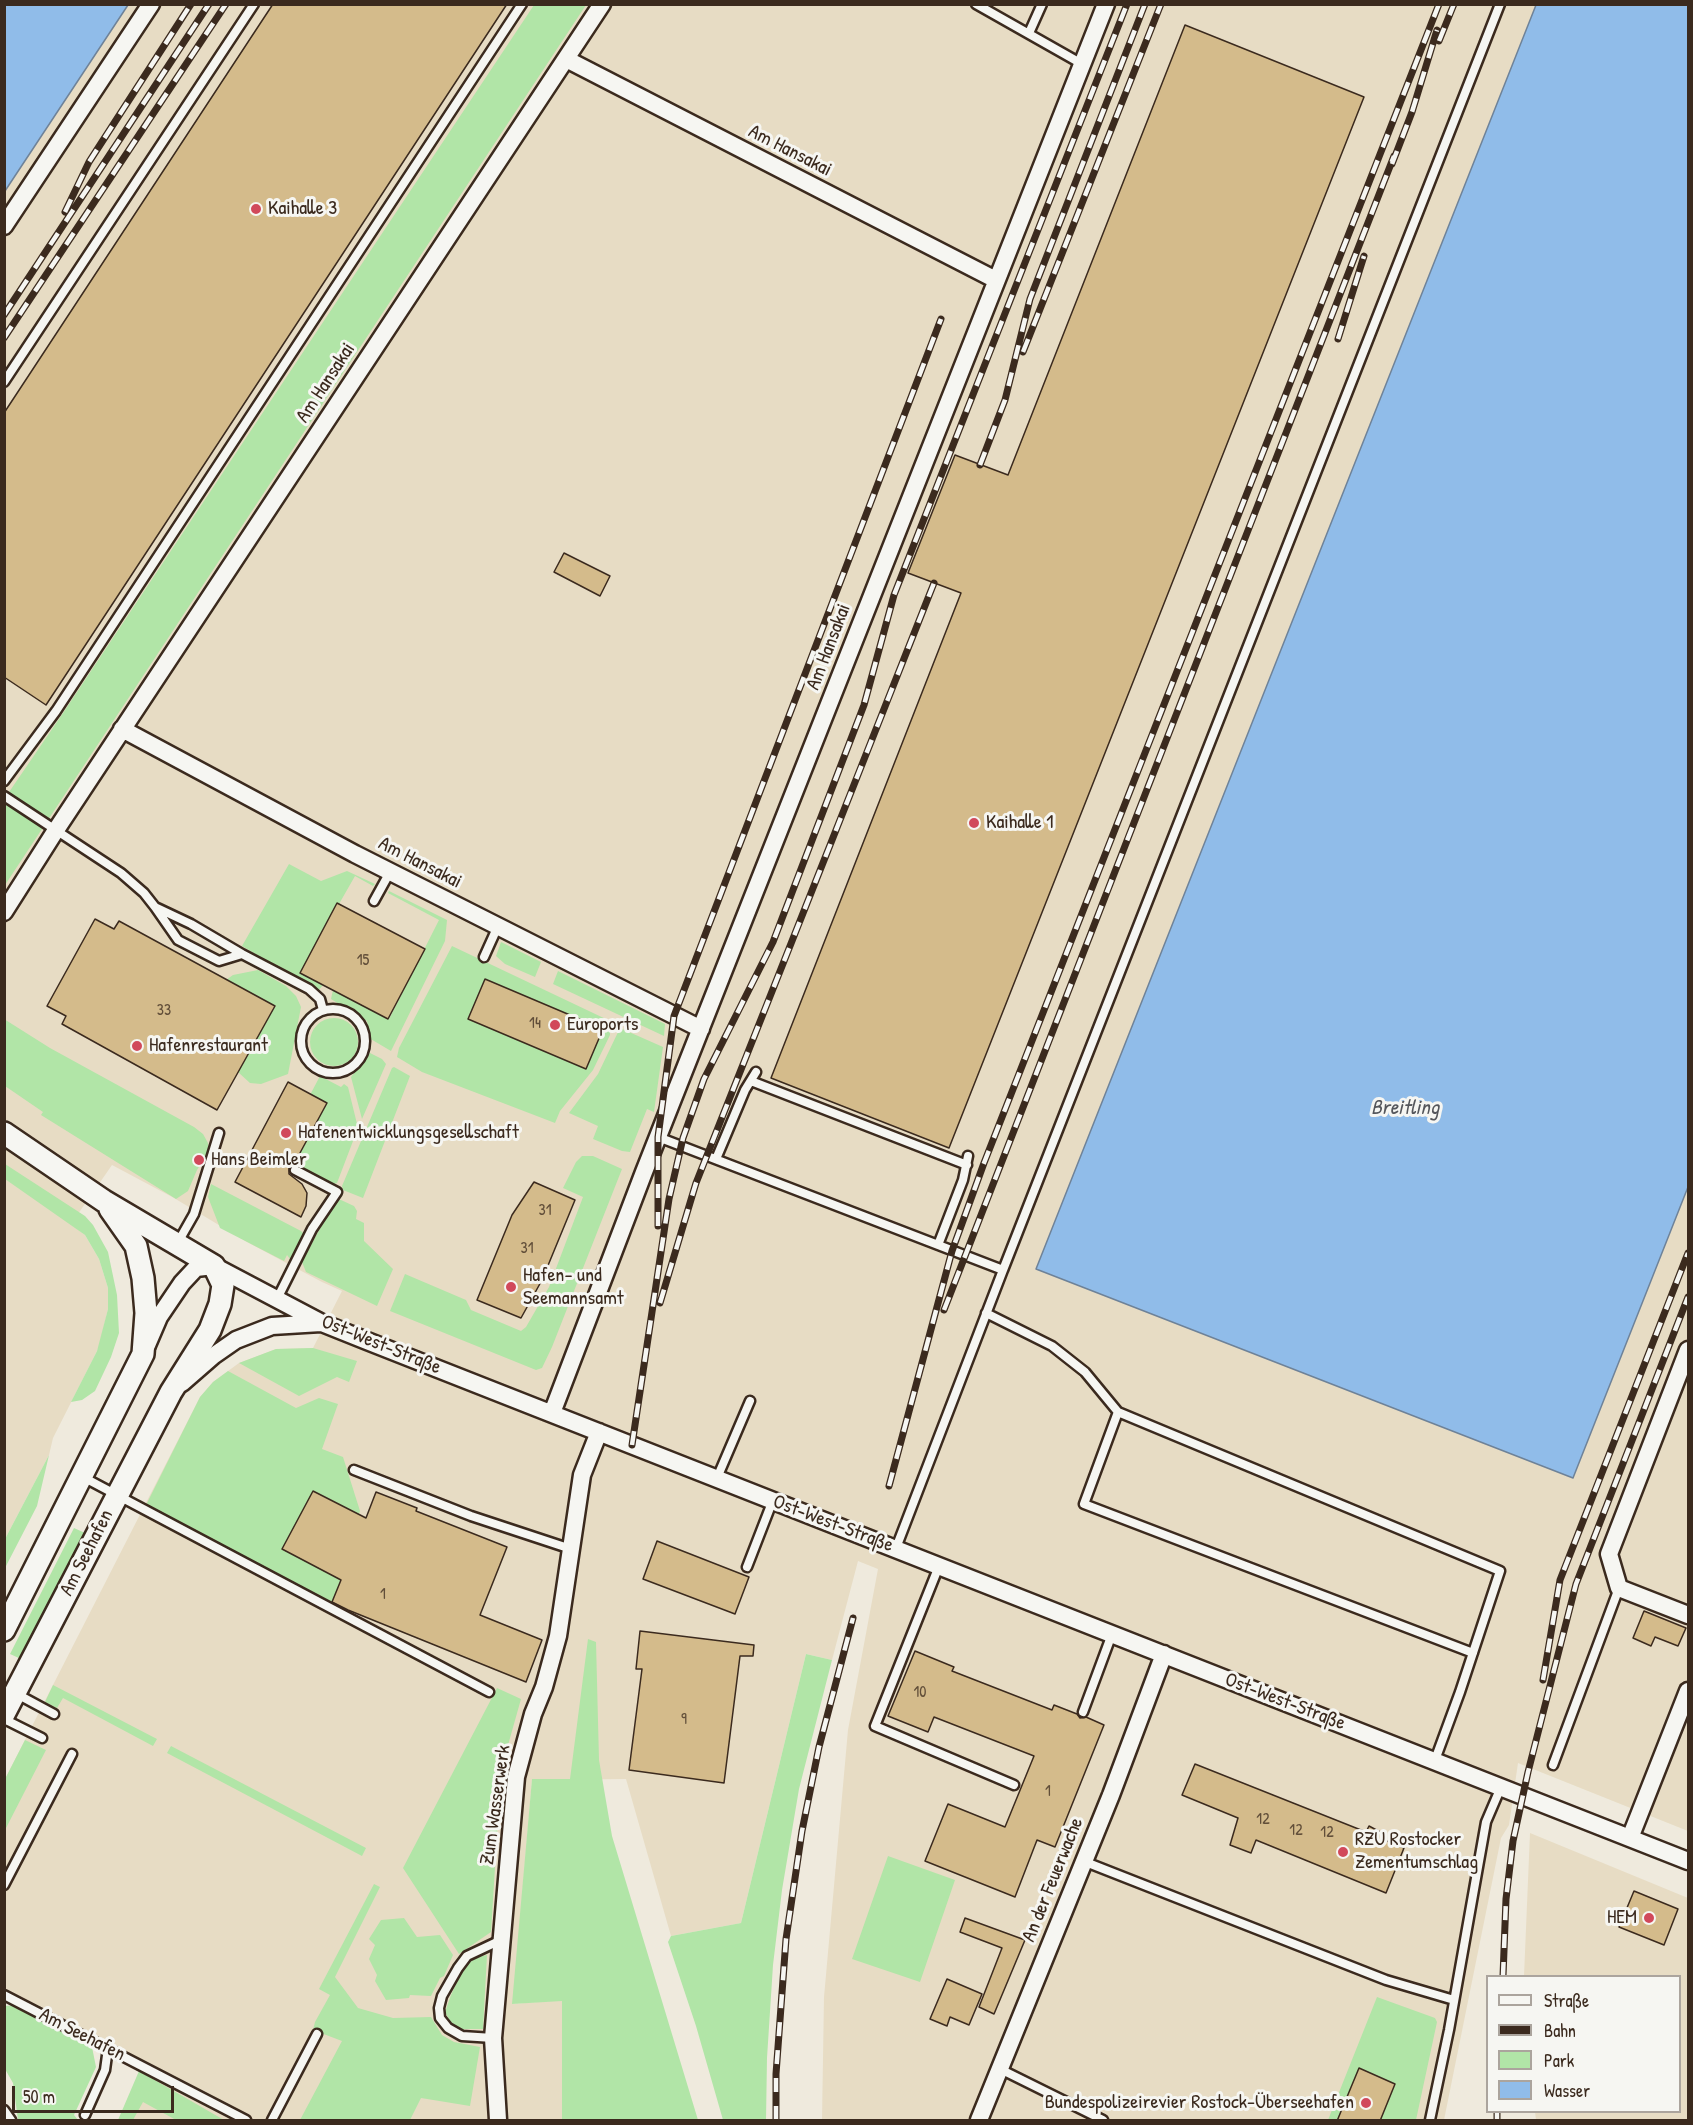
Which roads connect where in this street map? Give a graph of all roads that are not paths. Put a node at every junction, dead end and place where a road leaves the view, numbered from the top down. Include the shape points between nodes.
1 (150, 4) edge
2 (254, 4) edge
3 (522, 4) edge
4 (602, 4) edge
5 (976, 4) edge
6 (1042, 4) edge
7 (1106, 4) edge
8 (1500, 4) edge
9 (1029, 33) junction
10 (566, 59) junction
11 (1082, 64) junction
12 (4, 226) edge
13 (996, 280) junction
14 (4, 382) edge
15 (122, 729) junction
16 (4, 782) edge
17 (4, 796) edge
18 (56, 830) junction
19 (390, 872) junction
20 (374, 901) dead end
21 (155, 907) junction
22 (4, 912) edge
23 (498, 926) junction
24 (242, 954) junction
25 (484, 957) dead end
26 (323, 1010) junction
27 (701, 1029) junction
28 (756, 1072) dead end
29 (751, 1081) junction
30 (4, 1133) edge
31 (219, 1133) dead end
32 (658, 1137) junction
33 (716, 1159) junction
34 (295, 1170) dead end
35 (104, 1201) junction
36 (176, 1245) junction
37 (938, 1245) junction
38 (214, 1266) junction
39 (1003, 1270) junction
40 (277, 1299) junction
41 (986, 1313) junction
42 (322, 1323) junction
43 (1689, 1350) edge
44 (143, 1354) junction
45 (171, 1392) junction
46 (750, 1401) dead end
47 (1118, 1412) junction
48 (552, 1413) junction
49 (599, 1432) junction
50 (354, 1470) dead end
51 (81, 1476) junction
52 (717, 1478) junction
53 (117, 1496) junction
54 (773, 1500) junction
55 (896, 1548) junction
56 (571, 1549) junction
57 (939, 1566) junction
58 (747, 1568) dead end
59 (1619, 1588) junction
60 (1689, 1615) edge
61 (4, 1630) edge
62 (1113, 1634) junction
63 (1473, 1653) junction
64 (1164, 1654) junction
65 (1689, 1691) edge
66 (489, 1692) dead end
67 (8, 1705) edge
68 (1083, 1712) dead end
69 (54, 1714) dead end
70 (42, 1738) dead end
71 (72, 1754) dead end
72 (1435, 1760) junction
73 (1553, 1766) dead end
74 (1014, 1785) dead end
75 (1500, 1787) junction
76 (1630, 1838) junction
77 (1687, 1856) edge
78 (1083, 1861) junction
79 (4, 1885) edge
80 (502, 1940) junction
81 (4, 1995) edge
82 (1454, 2000) junction
83 (317, 2034) dead end
84 (493, 2038) junction
85 (108, 2048) junction
86 (999, 2069) junction
87 (4, 2110) edge
88 (85, 2115) dead end
89 (11, 2121) edge
90 (246, 2121) edge
91 (272, 2121) edge
92 (498, 2121) edge
93 (979, 2121) edge
94 (1103, 2121) edge
95 (1430, 2121) edge

1 - 12 street
2 - 14 lane
3 - 16 lane via 56,711
4 - 10 street, Am Hansakai
5 - 9 lane
6 - 9 lane
7 - 11 street, Am Hansakai
8 - 39 lane
9 - 11 lane
10 - 13 street, Am Hansakai
10 - 15 street, Am Hansakai
11 - 13 street, Am Hansakai
13 - 27 street, Am Hansakai
15 - 18 street, Am Hansakai
15 - 19 street, Am Hansakai
17 - 18 lane
18 - 21 lane via 121,873
18 - 22 street, Am Hansakai
19 - 20 lane
19 - 23 street, Am Hansakai
21 - 24 lane
21 - 24 lane via 177,940 219,962
23 - 25 lane
23 - 27 street, Am Hansakai
24 - 26 lane via 309,989 320,999
26 - 26 lane via 341,1010 362,1028 365,1046 361,1057 344,1071 333,1073 312,1066 301,1049 300,1039 307,1021
27 - 32 street, Am Hansakai
28 - 29 lane
29 - 33 lane
29 - 37 lane via 967,1161
30 - 35 street, Ost-West-Straße
31 - 36 lane via 194,1214
32 - 33 lane
32 - 48 street, Am Hansakai
33 - 37 lane
34 - 40 lane via 337,1192 312,1229
35 - 36 street, Ost-West-Straße
35 - 44 street, Am Seehafen via 136,1246 147,1313
36 - 38 street, Ost-West-Straße
37 - 39 lane
38 - 40 street, Ost-West-Straße
38 - 44 street, Am Seehafen via 196,1268 182,1283 159,1317
38 - 45 street, Am Seehafen via 223,1285 220,1304 210,1330
39 - 41 lane
40 - 42 street, Ost-West-Straße
41 - 47 lane via 1052,1346 1085,1372
41 - 55 lane
42 - 45 street, Am Seehafen via 272,1326 237,1340
42 - 48 street, Ost-West-Straße
43 - 59 street via 1609,1554
44 - 51 street, Am Seehafen
45 - 53 street, Am Seehafen
46 - 52 lane
47 - 63 lane via 1500,1571
47 - 63 lane via 1084,1504
48 - 49 street, Ost-West-Straße
49 - 52 street, Ost-West-Straße
49 - 56 street, Zum Wasserwerk via 582,1475
50 - 56 lane via 471,1516
51 - 53 lane
51 - 61 street, Am Seehafen
52 - 54 street, Ost-West-Straße
53 - 66 lane
53 - 67 street, Am Seehafen
54 - 55 street, Ost-West-Straße
54 - 58 lane
55 - 57 street, Ost-West-Straße
56 - 80 street, Zum Wasserwerk via 558,1636 516,1777
57 - 62 street, Ost-West-Straße
57 - 74 lane via 875,1726
59 - 60 street
59 - 73 lane
62 - 64 street, Ost-West-Straße
62 - 68 lane
63 - 72 lane
64 - 72 street, Ost-West-Straße
64 - 78 street, An der Feuerwache
65 - 76 street
67 - 69 lane
67 - 70 lane
71 - 79 lane
72 - 75 street, Ost-West-Straße
75 - 76 street, Ost-West-Straße
75 - 82 lane via 1486,1822
76 - 77 street, Ost-West-Straße
78 - 82 lane via 1394,1983
78 - 86 street, An der Feuerwache
80 - 84 street, Zum Wasserwerk
80 - 84 lane via 467,1956 442,1996 439,2008 440,2018 448,2028 462,2036
81 - 85 lane, Am Seehafen
82 - 95 lane
83 - 91 lane
84 - 92 street, Zum Wasserwerk
85 - 88 lane via 105,2070
85 - 90 lane, Am Seehafen
86 - 93 street, An der Feuerwache
86 - 94 lane
87 - 89 lane

